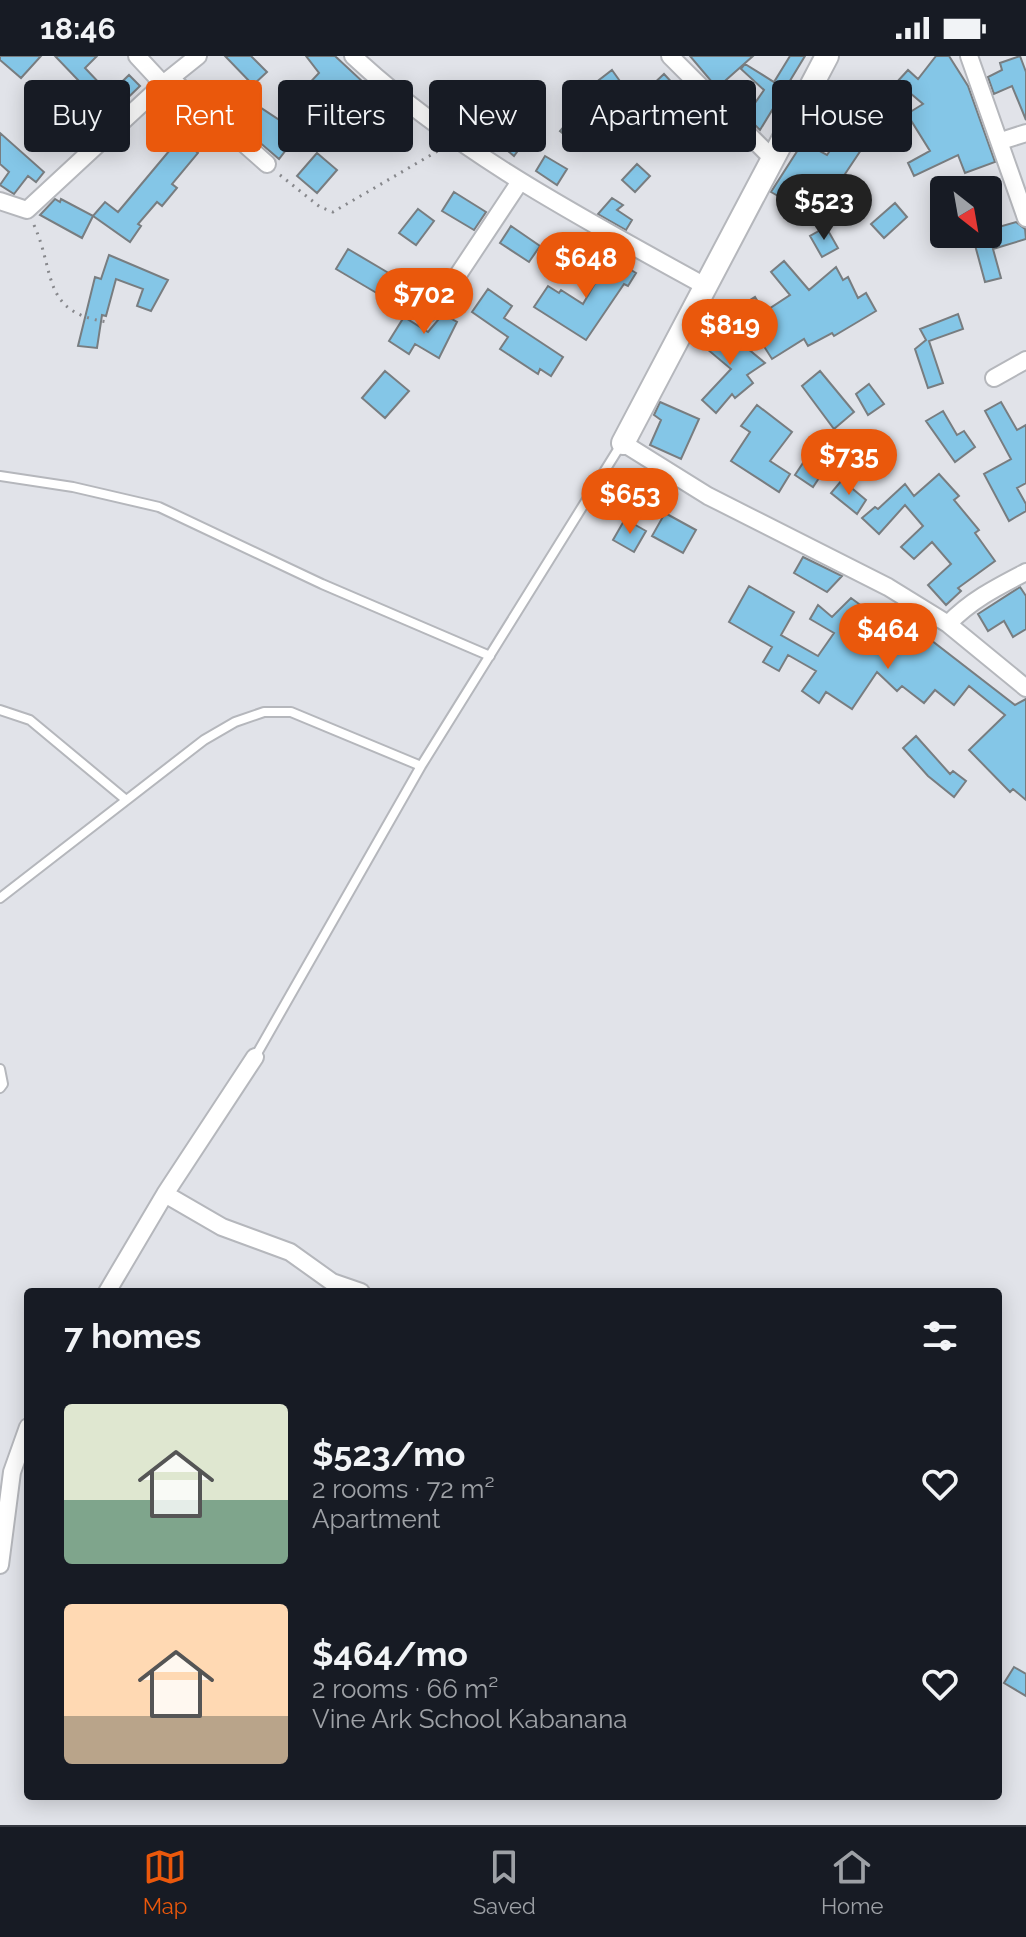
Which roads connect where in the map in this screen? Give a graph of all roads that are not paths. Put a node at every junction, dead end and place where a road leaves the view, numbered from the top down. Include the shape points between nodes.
1 (137, 56) edge
2 (198, 56) edge
3 (353, 56) edge
4 (670, 56) edge
5 (827, 56) edge
6 (969, 56) edge
7 (166, 80) edge
8 (168, 80) edge
9 (146, 100) edge
10 (1026, 133) edge
11 (1001, 141) junction
12 (253, 152) edge
13 (772, 158) junction
14 (267, 164) road end
15 (519, 183) junction
16 (0, 201) edge
17 (1026, 218) edge
18 (705, 286) junction
19 (429, 313) dead end
20 (1026, 360) edge
21 (994, 378) dead end
22 (623, 443) junction
23 (0, 476) edge
24 (1026, 572) edge
25 (948, 624) junction
26 (490, 656) junction
27 (1026, 688) edge
28 (0, 710) edge
29 (421, 766) junction
30 (125, 799) junction
31 (0, 898) edge
32 (255, 1057) joint
33 (0, 1069) edge
34 (0, 1088) edge
35 (165, 1194) junction
36 (109, 1288) edge
37 (349, 1288) edge
38 (24, 1438) edge
39 (0, 1565) edge

1 - 7 street
2 - 8 street
3 - 15 street via 387,88
4 - 13 street
5 - 13 street
6 - 11 street
9 - 16 street via 27,210
10 - 11 street
11 - 17 street
12 - 14 street
13 - 18 street
15 - 18 street
15 - 19 street
18 - 22 street
20 - 21 street
22 - 25 street via 708,496 888,587
22 - 26 lane
23 - 26 lane via 159,507
24 - 25 street via 982,594
25 - 27 street
26 - 29 lane
28 - 30 lane via 30,720
29 - 30 lane via 291,712 264,712 204,740
29 - 32 lane
30 - 31 lane
32 - 35 street
33 - 34 lane
35 - 36 street
35 - 37 street via 222,1227 290,1252
38 - 39 street via 12,1472

